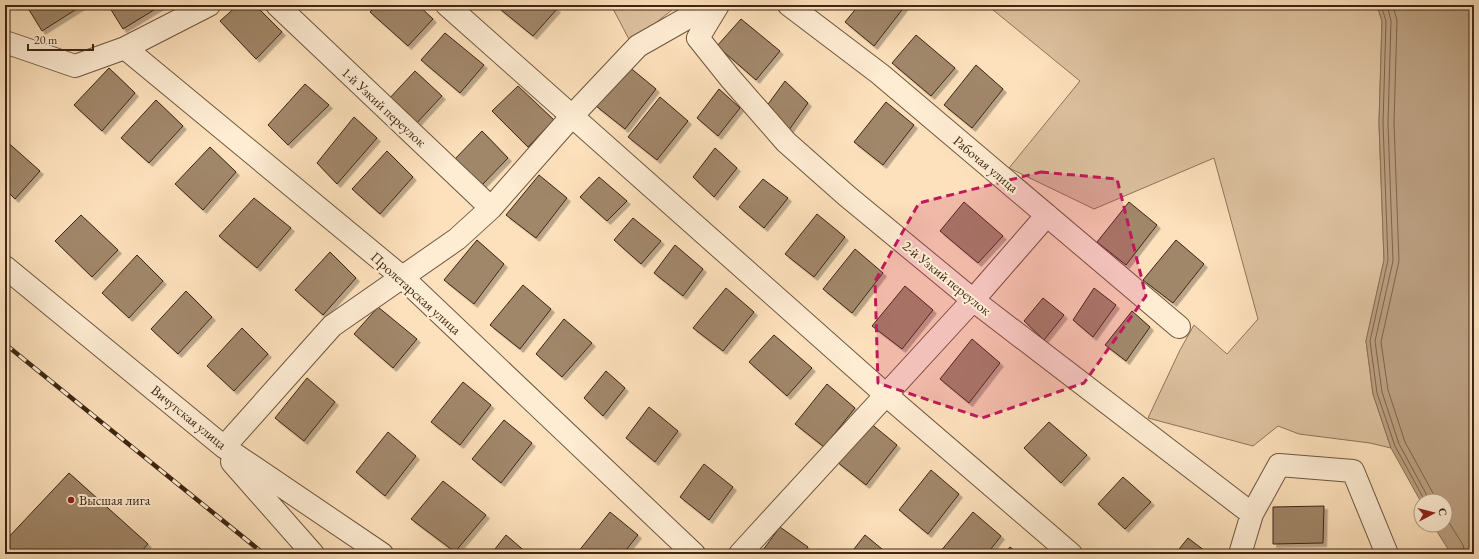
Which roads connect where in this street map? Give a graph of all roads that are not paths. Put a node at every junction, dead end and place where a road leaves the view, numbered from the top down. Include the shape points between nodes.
1 (209, 5) edge
2 (277, 5) edge
3 (447, 5) edge
4 (710, 5) edge
5 (718, 5) edge
6 (789, 5) edge
7 (5, 42) edge
8 (124, 48) junction
9 (572, 116) junction
10 (491, 208) junction
11 (1047, 215) junction
12 (5, 267) edge
13 (402, 277) junction
14 (973, 300) junction
15 (1180, 327) dead end
16 (886, 394) junction
17 (204, 430) junction
18 (224, 447) junction
19 (1252, 514) junction
20 (313, 554) edge
21 (382, 554) edge
22 (694, 554) edge
23 (740, 554) edge
24 (1071, 554) edge
25 (1240, 554) edge
26 (1387, 554) edge

1 - 8 street
2 - 10 street, 1-й Узкий переулок
3 - 9 street
4 - 9 street via 638,46
5 - 14 street, 2-й Узкий переулок via 698,38 730,78 786,142
6 - 11 street, Рабочая улица via 880,74
7 - 8 street via 75,66
8 - 13 street, Пролетарская улица
9 - 10 street
9 - 16 street
10 - 13 street via 457,239
11 - 14 street
11 - 15 street, Рабочая улица
12 - 17 street, Вичугская улица
13 - 18 street via 332,326
13 - 22 street, Пролетарская улица
14 - 16 street
14 - 19 street, 2-й Узкий переулок
16 - 23 street
16 - 24 street
17 - 18 street, Вичугская улица
17 - 20 street
18 - 21 street, Вичугская улица
19 - 25 street
19 - 26 street via 1279,465 1353,471

